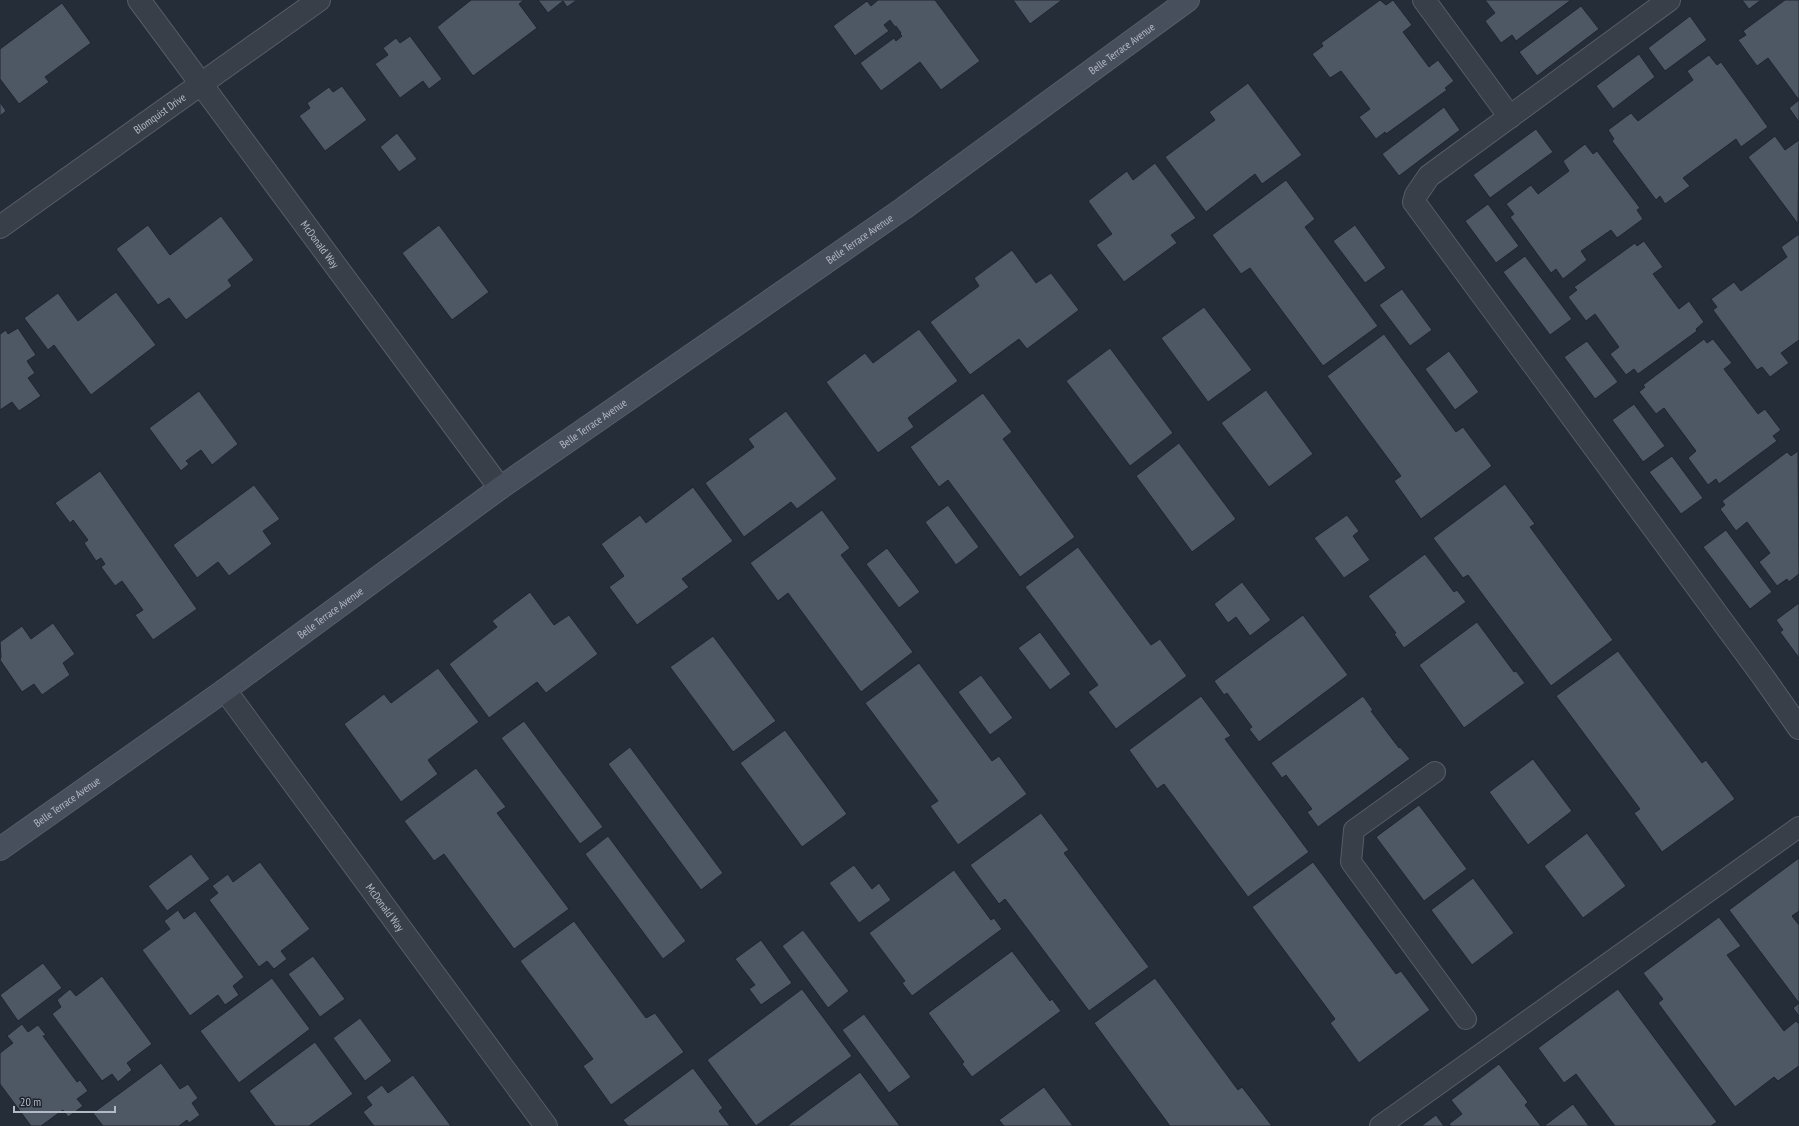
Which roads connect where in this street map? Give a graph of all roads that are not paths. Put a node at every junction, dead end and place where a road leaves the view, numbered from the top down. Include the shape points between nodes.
1 (139, 0) edge
2 (319, 0) edge
3 (1188, 0) edge
4 (1424, 0) edge
5 (1669, 0) edge
6 (200, 84) junction
7 (1510, 117) junction
8 (0, 227) edge
9 (500, 488) junction
10 (225, 690) junction
11 (1799, 728) edge
12 (1435, 772) dead end
13 (1799, 826) edge
14 (0, 849) edge
15 (1466, 1019) dead end
16 (546, 1126) edge
17 (1380, 1126) edge

1 - 6 street, McDonald Way
2 - 6 street, Blomquist Drive
3 - 9 street, Belle Terrace Avenue via 904,208
4 - 7 street
5 - 7 street
6 - 8 street, Blomquist Drive
6 - 9 street, McDonald Way
7 - 11 street via 1429,176 1414,202
9 - 10 street, Belle Terrace Avenue
10 - 14 street, Belle Terrace Avenue
10 - 16 street, McDonald Way
12 - 15 lane via 1354,830 1351,862
13 - 17 lane

